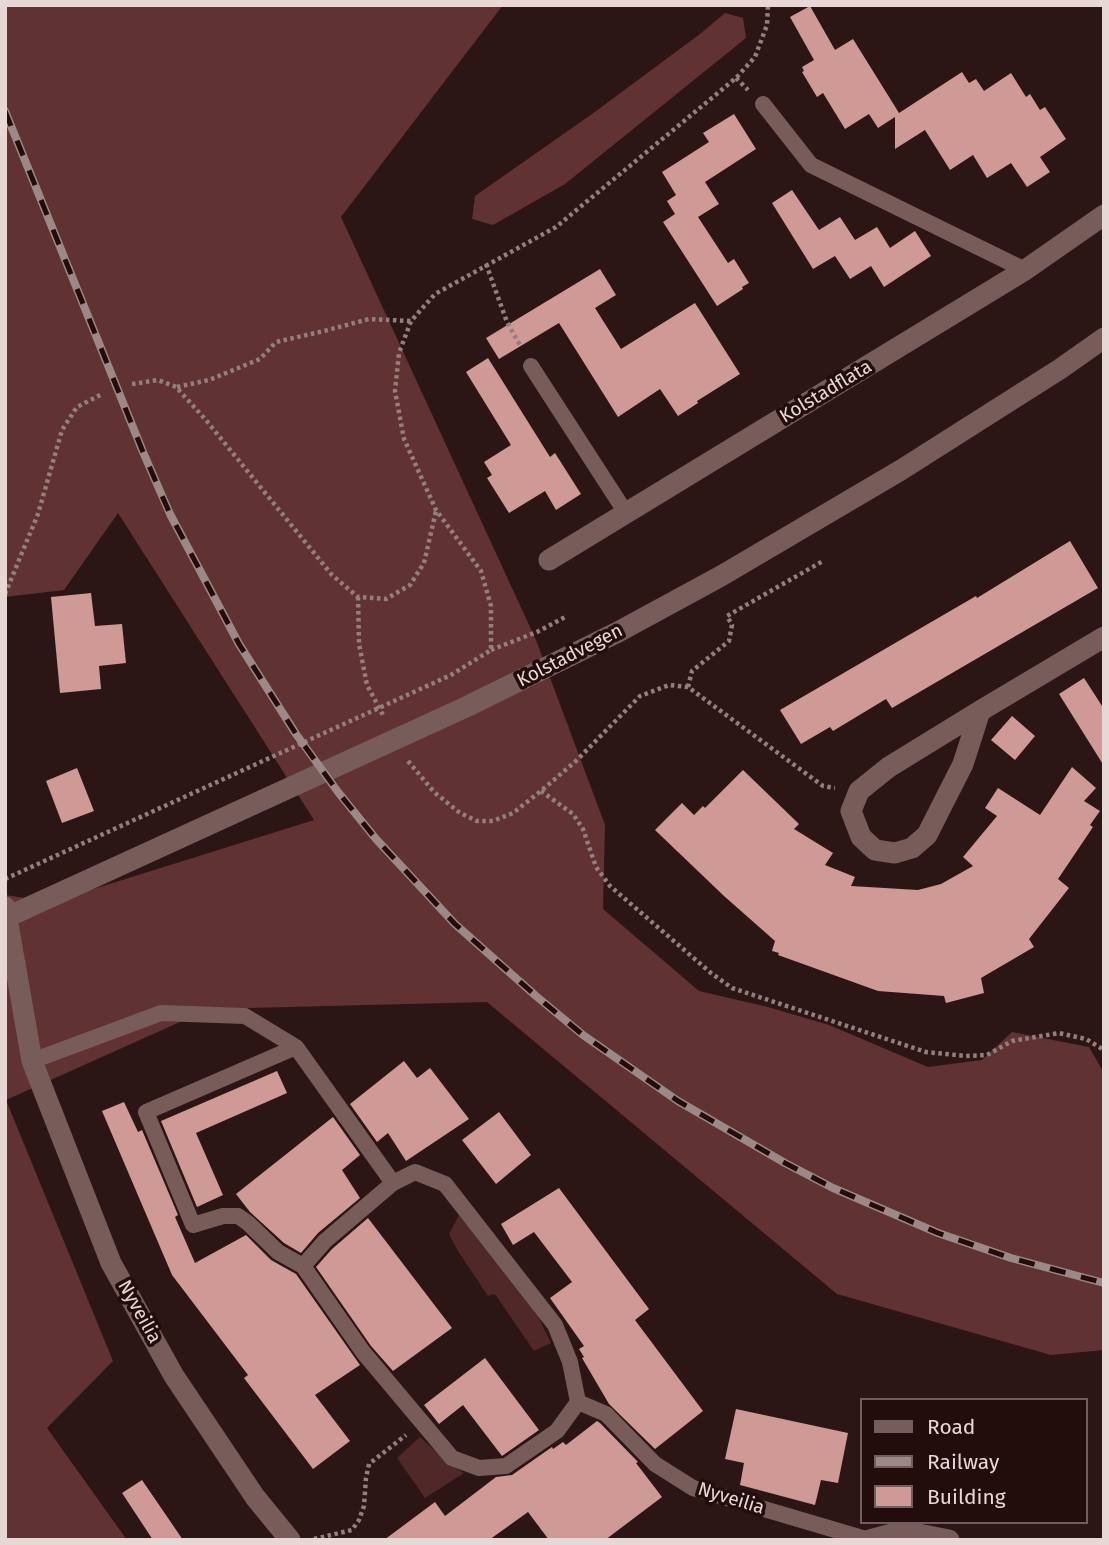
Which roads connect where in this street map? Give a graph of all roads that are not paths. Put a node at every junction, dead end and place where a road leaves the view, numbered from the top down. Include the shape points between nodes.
1 (763, 103) dead end
2 (1104, 215) edge
3 (1025, 270) junction
4 (1104, 338) edge
5 (531, 366) road end
6 (626, 513) junction
7 (549, 561) dead end
8 (1104, 637) edge
9 (980, 711) junction
10 (5, 907) edge
11 (5, 918) edge
12 (296, 1047) junction
13 (32, 1061) junction
14 (393, 1183) junction
15 (303, 1266) junction
16 (578, 1402) junction
17 (290, 1540) edge
18 (869, 1540) edge
19 (948, 1540) edge

1 - 3 lane via 811,166
2 - 3 street, Kolstadflata
3 - 6 street, Kolstadflata
4 - 11 street, Kolstadvegen via 901,470 618,632 466,707
5 - 6 lane
6 - 7 street, Kolstadflata
8 - 9 street
9 - 9 street via 963,764 927,835 912,848 895,853 875,850 861,837 851,811 859,791
10 - 13 street, Nyveilia
12 - 13 lane via 245,1016 161,1013
12 - 14 lane
12 - 15 lane via 146,1112 193,1225 238,1216 278,1252
13 - 17 street, Nyveilia via 111,1263 174,1376 255,1497
14 - 15 lane
14 - 16 lane via 415,1172 445,1184 555,1325 570,1362
15 - 16 lane via 363,1352 452,1458 479,1468 506,1466 557,1431
16 - 18 lane, Nyveilia via 606,1414 655,1464 693,1488
18 - 19 street, Nyveilia via 903,1531

